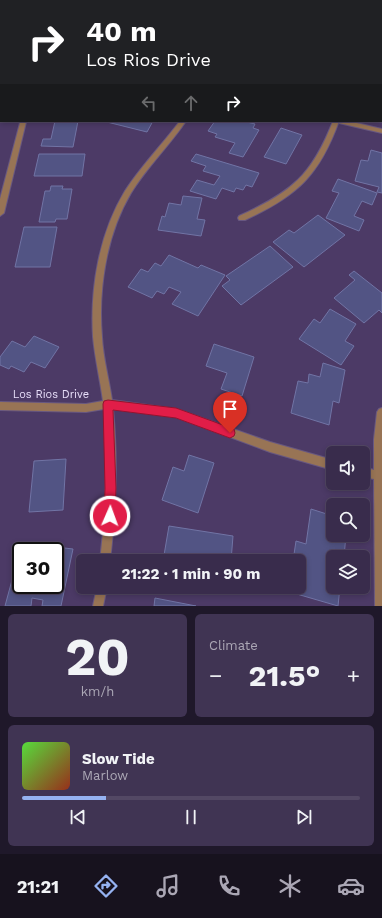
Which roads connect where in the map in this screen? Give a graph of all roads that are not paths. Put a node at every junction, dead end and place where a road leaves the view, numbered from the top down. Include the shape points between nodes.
1 (23, 122) edge
2 (182, 122) edge
3 (336, 122) edge
4 (343, 122) edge
5 (382, 131) edge
6 (1, 202) edge
7 (0, 213) edge
8 (242, 218) dead end
9 (108, 404) junction
10 (0, 406) edge
11 (382, 412) edge
12 (326, 463) edge
13 (370, 474) edge
14 (381, 476) junction
15 (106, 554) edge
16 (101, 594) edge
17 (98, 606) edge
18 (380, 606) edge

1 - 6 street
2 - 9 street via 137,179 122,202 111,228 96,299 97,330
3 - 8 street via 322,157 308,175 282,197
4 - 5 street
6 - 7 street
9 - 10 street, Los Rios Drive via 86,408
9 - 12 street, Los Rios Drive via 176,413 270,448
9 - 15 street via 111,488
11 - 14 street via 379,438
13 - 14 street
14 - 18 street
16 - 17 street

